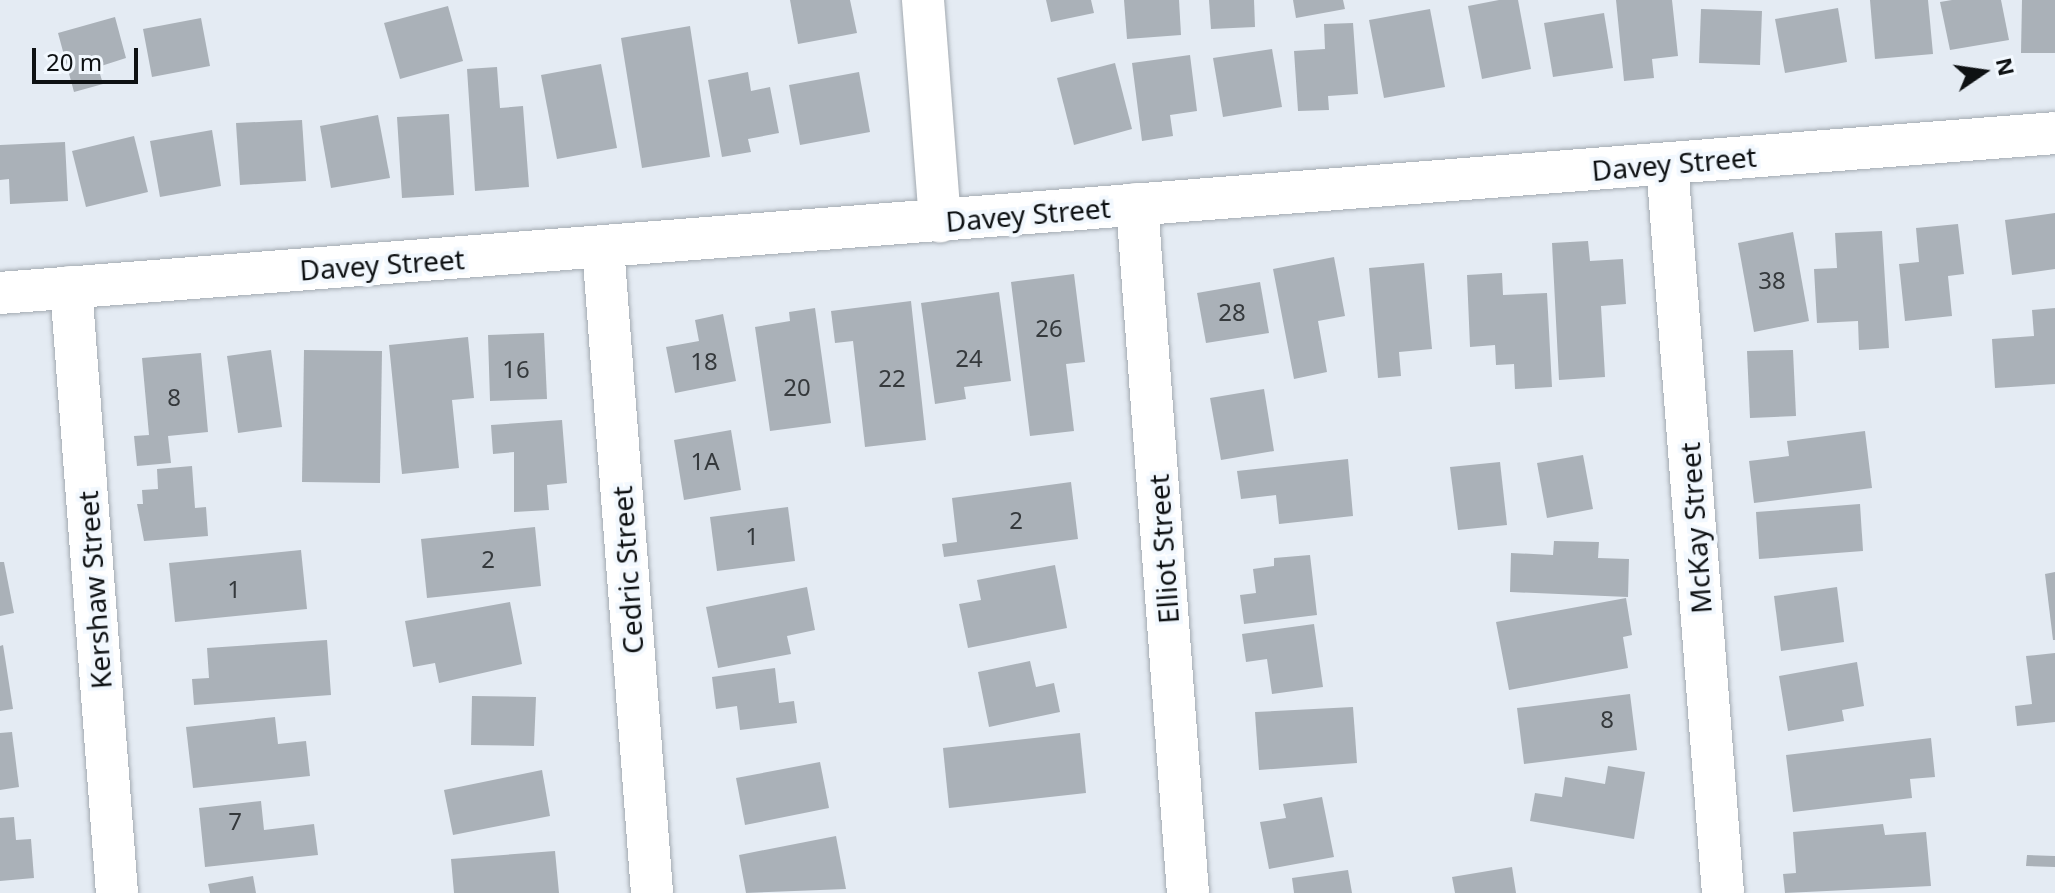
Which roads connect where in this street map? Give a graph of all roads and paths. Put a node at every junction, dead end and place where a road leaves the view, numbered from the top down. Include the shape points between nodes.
1 (923, 0) edge
2 (2055, 133) edge
3 (1667, 164) junction
4 (1137, 204) junction
5 (940, 221) junction
6 (603, 247) junction
7 (71, 287) junction
8 (0, 293) edge
9 (117, 893) edge
10 (652, 893) edge
11 (1188, 893) edge
12 (1723, 893) edge

1 - 5 street
2 - 3 street, Davey Street
3 - 4 street, Davey Street
3 - 12 street, McKay Street
4 - 5 street, Davey Street
4 - 11 street, Elliot Street
5 - 6 street, Davey Street
6 - 7 street, Davey Street
6 - 10 street, Cedric Street
7 - 8 street, Davey Street
7 - 9 street, Kershaw Street

